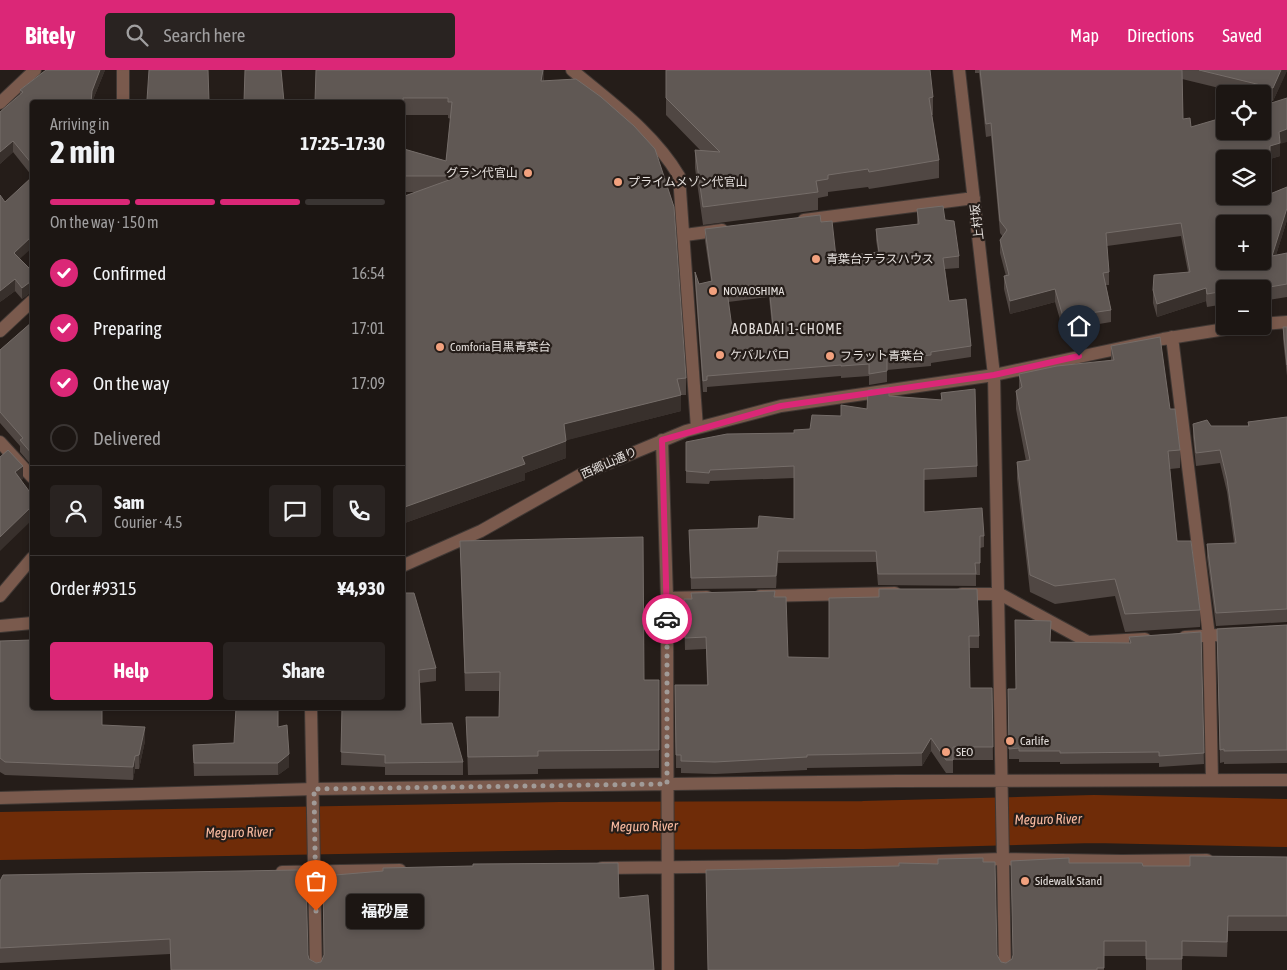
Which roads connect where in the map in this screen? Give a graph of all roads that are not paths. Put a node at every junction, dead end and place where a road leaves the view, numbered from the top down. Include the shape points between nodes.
1 (35, 70) edge
2 (123, 70) edge
3 (572, 70) edge
4 (959, 70) edge
5 (123, 100) edge
6 (0, 103) edge
7 (974, 198) junction
8 (791, 221) edge
9 (733, 228) edge
10 (685, 234) junction
11 (30, 303) edge
12 (1287, 322) edge
13 (1271, 323) edge
14 (1216, 330) edge
15 (0, 331) edge
16 (1172, 337) junction
17 (994, 375) junction
18 (698, 428) junction
19 (662, 440) junction
20 (0, 442) edge
21 (30, 475) edge
22 (30, 560) edge
23 (405, 565) edge
24 (910, 593) edge
25 (950, 594) edge
26 (1000, 594) junction
27 (0, 596) edge
28 (745, 596) edge
29 (716, 597) edge
30 (667, 598) junction
31 (30, 623) edge
32 (0, 626) edge
33 (1248, 633) edge
34 (1209, 636) junction
35 (311, 710) edge
36 (1212, 780) junction
37 (1287, 780) edge
38 (1000, 787) junction
39 (667, 790) junction
40 (314, 794) junction
41 (0, 798) edge
42 (1002, 854) junction
43 (1219, 860) edge
44 (667, 862) junction
45 (316, 866) junction
46 (589, 868) edge
47 (413, 870) edge
48 (267, 872) edge
49 (316, 970) edge
50 (668, 970) edge
51 (1005, 970) edge

1 - 6 street
2 - 5 street
3 - 10 street via 642,128 667,156 679,176
4 - 7 street, 上村坂
7 - 8 street
7 - 17 street, 上村坂
9 - 10 street
10 - 18 street
11 - 15 street
12 - 13 street
14 - 16 street, 西郷山通り
16 - 17 street, 西郷山通り
16 - 34 street
17 - 18 street, 西郷山通り via 781,406
17 - 26 street, 上村坂
18 - 19 street, 西郷山通り
19 - 23 street, 西郷山通り via 580,475 480,532
19 - 30 street
20 - 21 street
22 - 27 street
24 - 28 street
25 - 26 street
26 - 34 street via 1088,642
26 - 38 street, 上村坂
29 - 30 street
30 - 39 street
31 - 32 street
33 - 34 street
34 - 36 street
35 - 40 street
36 - 37 street
36 - 38 street
38 - 39 street
38 - 42 street, 上村坂
39 - 40 street via 634,786
39 - 44 street
40 - 41 street
40 - 45 street
42 - 43 street via 1122,862
42 - 44 street via 784,866
42 - 51 street, 上村坂
44 - 46 street
44 - 50 street
45 - 47 street
45 - 48 street
45 - 49 street

